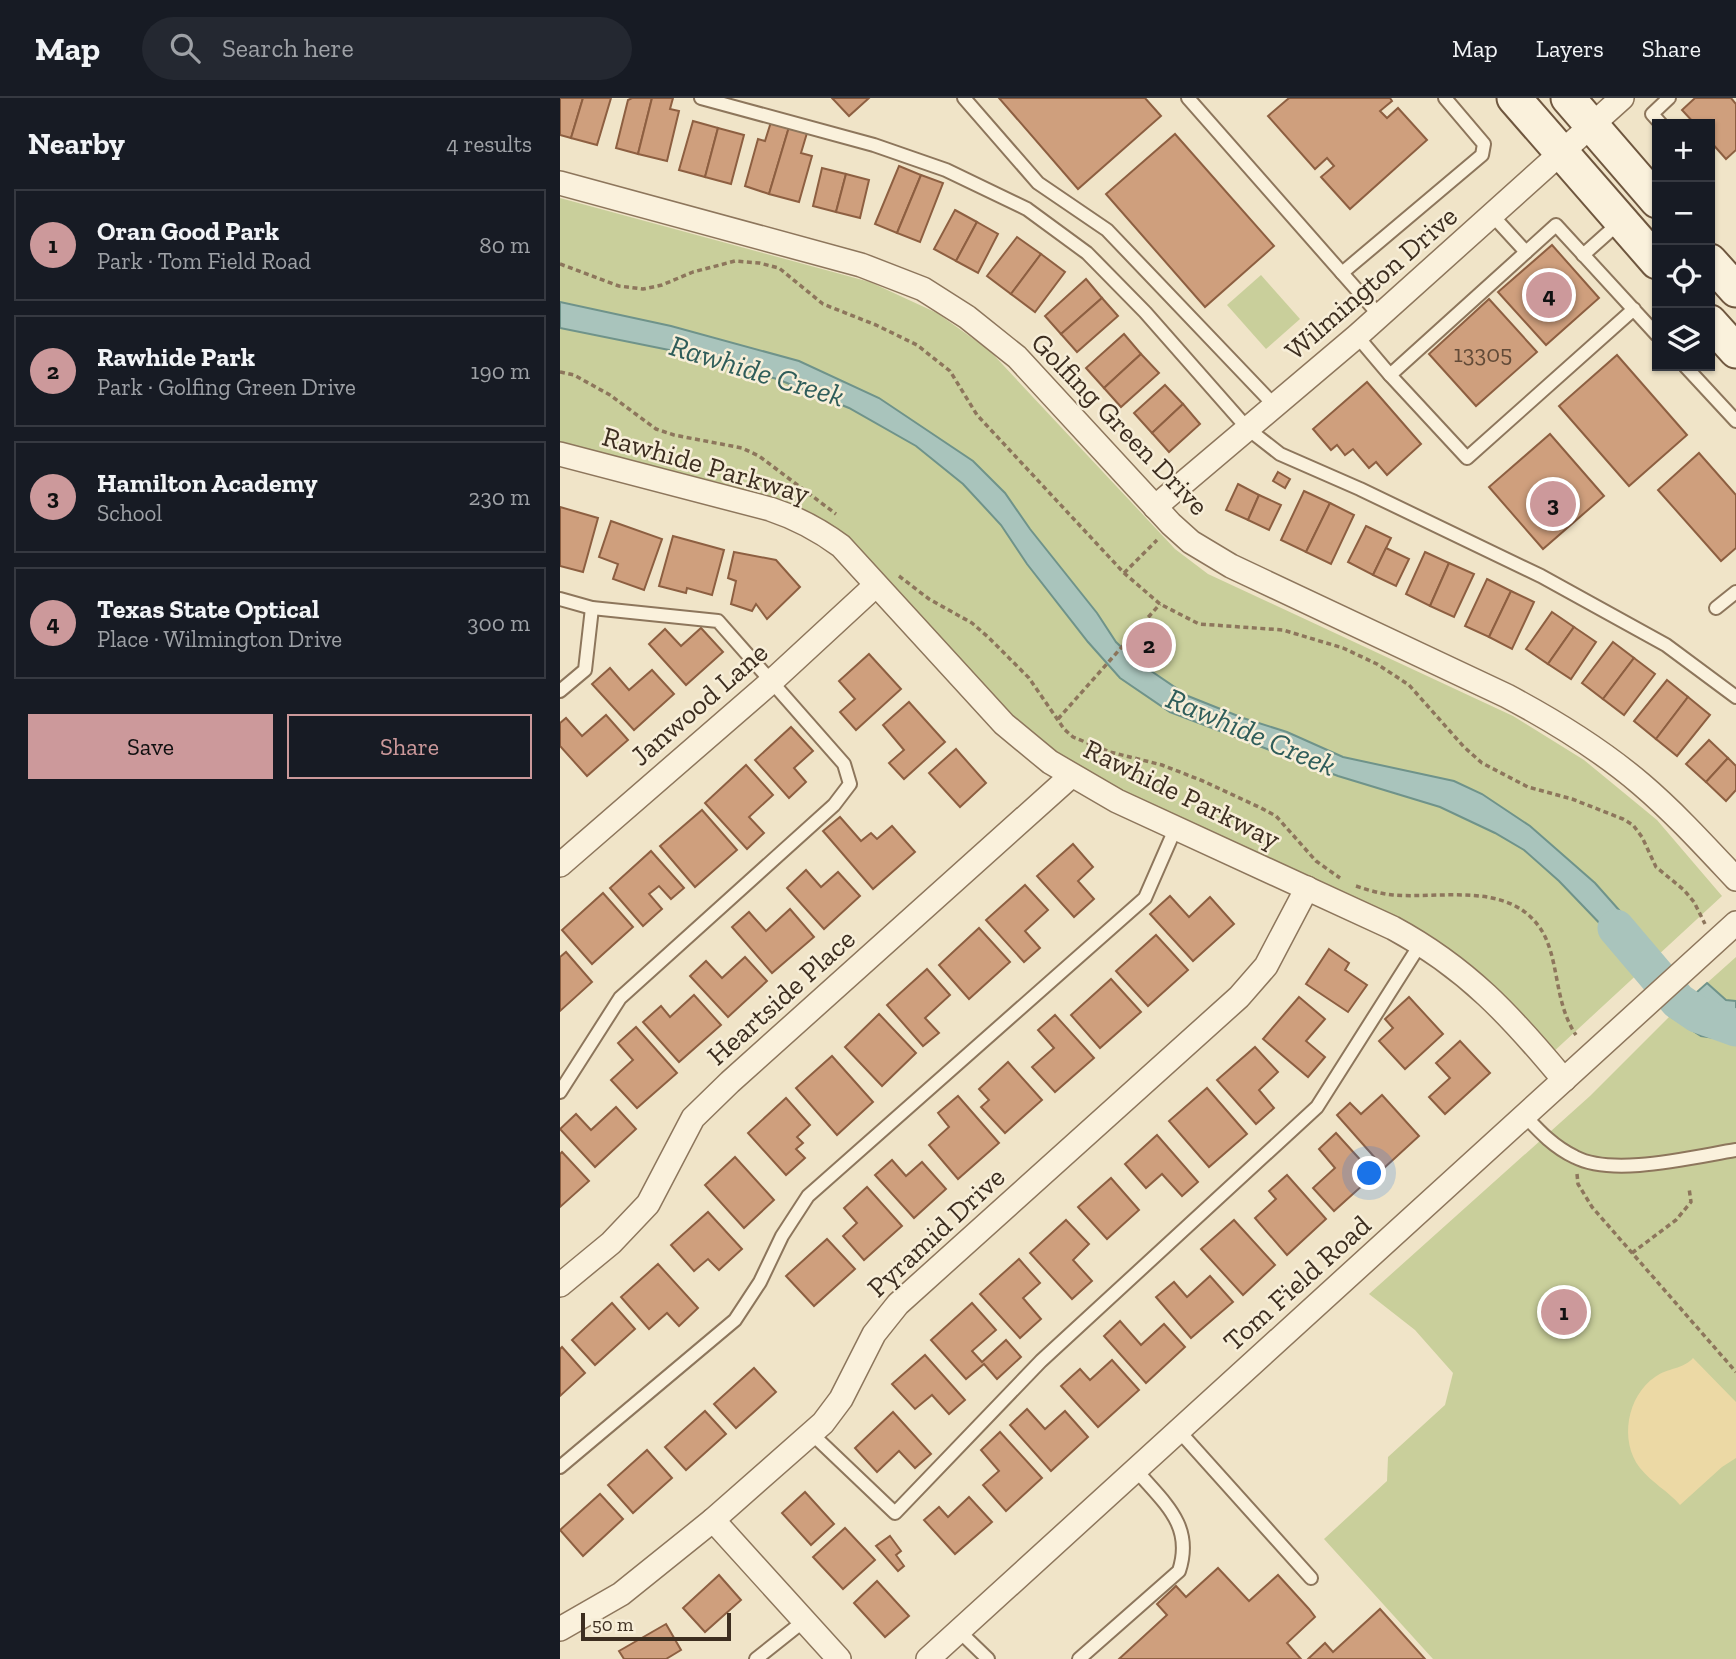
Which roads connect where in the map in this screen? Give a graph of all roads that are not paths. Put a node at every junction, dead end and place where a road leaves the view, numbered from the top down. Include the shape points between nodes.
1 (701, 98) edge
2 (964, 98) edge
3 (1188, 98) edge
4 (1445, 98) edge
5 (1514, 98) edge
6 (1568, 98) edge
7 (1622, 98) edge
8 (1660, 101) edge
9 (1656, 119) edge
10 (1592, 126) junction
11 (1562, 152) junction
12 (560, 183) edge
13 (1652, 195) edge
14 (1492, 215) junction
15 (1621, 220) junction
16 (1526, 252) junction
17 (1583, 255) junction
18 (1652, 256) edge
19 (1342, 273) junction
20 (1634, 309) junction
21 (1380, 316) junction
22 (1715, 327) edge
23 (1652, 329) edge
24 (1357, 336) junction
25 (1736, 351) edge
26 (1690, 371) edge
27 (1390, 374) junction
28 (1276, 407) junction
29 (1736, 421) edge
30 (1248, 429) junction
31 (560, 454) edge
32 (1155, 507) junction
33 (886, 579) junction
34 (1736, 592) edge
35 (560, 599) edge
36 (592, 608) junction
37 (1716, 608) dead end
38 (772, 681) junction
39 (560, 691) edge
40 (1736, 697) edge
41 (1071, 776) junction
42 (1176, 827) junction
43 (560, 865) edge
44 (1736, 879) edge
45 (1307, 888) junction
46 (1736, 923) edge
47 (1421, 943) junction
48 (1564, 1080) junction
49 (560, 1092) edge
50 (1525, 1116) junction
51 (1736, 1150) edge
52 (560, 1285) edge
53 (1179, 1431) junction
54 (811, 1433) junction
55 (560, 1467) edge
56 (1136, 1470) junction
57 (713, 1520) junction
58 (1311, 1578) dead end
59 (805, 1620) junction
60 (560, 1629) edge
61 (959, 1631) junction
62 (756, 1659) edge
63 (839, 1659) edge
64 (928, 1659) edge
65 (988, 1659) edge
66 (1079, 1659) edge

1 - 30 lane via 874,145 946,170 1027,209 1087,253
2 - 28 lane via 1038,183 1107,230
3 - 19 lane
4 - 19 lane via 1479,136 1484,144 1482,155
5 - 11 main road
6 - 10 main road
7 - 10 street, Wilmington Drive
8 - 9 lane via 1651,114
10 - 11 street, Wilmington Drive
10 - 13 main road
11 - 14 street, Wilmington Drive
11 - 15 main road
12 - 32 street, Golfing Green Drive via 861,265 923,289 1017,357
14 - 16 lane
14 - 21 street, Wilmington Drive
15 - 17 lane
15 - 18 main road
16 - 17 lane via 1556,225
16 - 27 lane
17 - 20 lane
19 - 21 lane
20 - 23 lane
20 - 27 lane via 1467,458
21 - 24 street, Wilmington Drive
22 - 25 main road
24 - 27 lane
24 - 28 street, Wilmington Drive
26 - 29 lane
28 - 30 street, Wilmington Drive
30 - 32 street, Wilmington Drive
30 - 40 lane via 1280,454 1541,576 1666,645
31 - 33 street, Rawhide Parkway via 796,518
32 - 44 street, Golfing Green Drive via 1191,542 1231,566 1548,718 1641,784
33 - 38 street, Janwood Lane
33 - 41 street, Rawhide Parkway via 1004,724
34 - 37 lane
35 - 36 lane
36 - 38 lane via 718,621
36 - 39 lane via 585,670
38 - 43 street, Janwood Lane
38 - 49 lane via 844,764 850,784 834,805 620,998
41 - 42 street, Rawhide Parkway
41 - 52 street, Heartside Place via 693,1118 648,1204 611,1243
42 - 45 street, Rawhide Parkway
42 - 55 lane via 1145,898 808,1196 735,1320
45 - 47 street, Rawhide Parkway
45 - 54 street, Pyramid Drive via 1266,966 1240,997 898,1304 874,1334 841,1399
46 - 48 street, Tom Field Road
47 - 48 street, Rawhide Parkway via 1483,990
47 - 54 lane via 1317,1107 1041,1362 895,1513
48 - 50 street, Tom Field Road
50 - 51 lane via 1549,1142 1577,1159 1599,1165 1628,1166
50 - 53 street, Tom Field Road
53 - 56 street, Tom Field Road
53 - 58 lane
54 - 57 street, Pyramid Drive
56 - 61 street, Tom Field Road
56 - 66 lane via 1182,1530 1185,1553 1179,1571
57 - 59 street
57 - 60 street, Pyramid Drive via 621,1594
59 - 62 lane
59 - 63 street
61 - 64 street, Tom Field Road
61 - 65 lane

